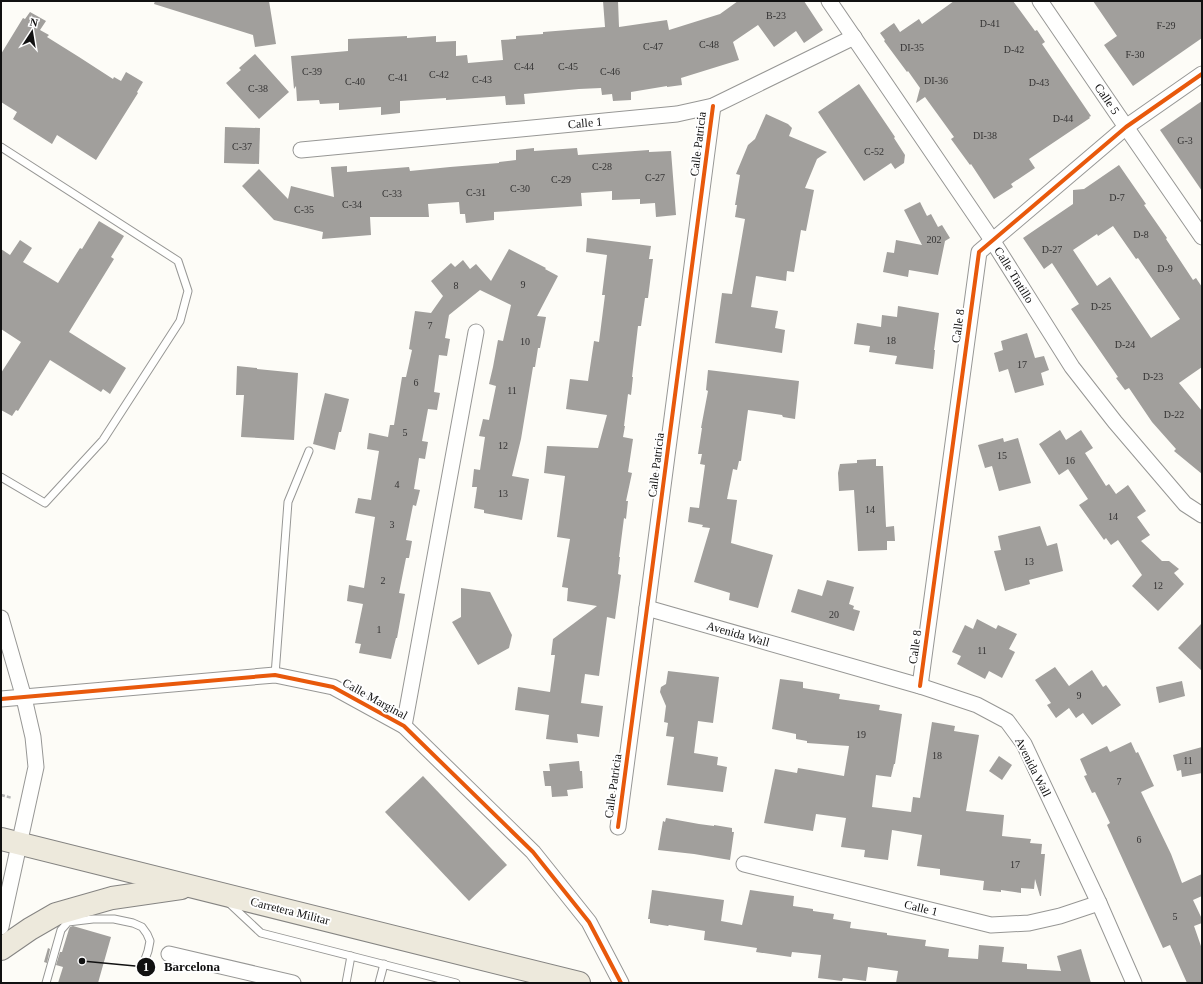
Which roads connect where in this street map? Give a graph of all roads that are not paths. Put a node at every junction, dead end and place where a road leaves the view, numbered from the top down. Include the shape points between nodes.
1 (829, 1) edge
2 (1040, 1) edge
3 (854, 37) junction
4 (1202, 74) edge
5 (713, 106) junction
6 (1126, 127) junction
7 (1, 147) edge
8 (301, 150) dead end
9 (1202, 237) edge
10 (992, 240) junction
11 (476, 332) dead end
12 (309, 451) dead end
13 (1, 477) edge
14 (1202, 515) edge
15 (648, 608) junction
16 (1, 618) edge
17 (275, 674) junction
18 (920, 686) junction
19 (24, 698) junction
20 (1, 699) edge
21 (404, 726) junction
22 (618, 827) dead end
23 (10, 841) edge
24 (744, 864) dead end
25 (191, 887) junction
26 (219, 893) junction
27 (1098, 903) junction
28 (1, 927) edge
29 (1, 949) edge
30 (168, 954) dead end
31 (351, 956) junction
32 (384, 964) junction
33 (143, 965) dead end
34 (46, 983) edge
35 (293, 983) edge
36 (346, 983) edge
37 (379, 983) edge
38 (456, 983) edge
39 (579, 983) edge
40 (621, 983) edge
41 (1134, 983) edge

1 - 3 street, Calle Tintillo
2 - 6 street, Calle 5
3 - 5 street, Calle 1
3 - 10 street, Calle Tintillo
4 - 6 street, Calle 8
5 - 8 street, Calle 1 via 677,114
5 - 15 street, Calle Patricia
6 - 9 street, Calle 5
6 - 10 street, Calle 8
7 - 13 lane via 178,260 188,291 180,321 103,440 45,503
10 - 14 street, Calle Tintillo via 1072,367 1176,494 1185,504
10 - 18 street, Calle 8 via 978,252
11 - 21 street
12 - 17 lane via 288,502
15 - 18 street, Avenida Wall
15 - 22 street, Calle Patricia
16 - 19 street
17 - 19 street, Calle Marginal
17 - 21 street, Calle Marginal via 333,688
18 - 27 street, Avenida Wall via 977,705 1007,721 1024,744
19 - 20 street, Calle Marginal
19 - 23 street via 33,737 36,767
21 - 40 street, Calle Marginal via 533,852 589,922
23 - 25 main road, Carretera Militar
23 - 28 street
24 - 27 street, Calle 1 via 991,925 1029,923
25 - 26 main road, Carretera Militar
25 - 29 main road via 112,898 56,914
26 - 31 lane via 261,933
26 - 39 main road, Carretera Militar
27 - 41 street, Avenida Wall
30 - 35 street
31 - 32 lane
31 - 36 lane
32 - 37 lane
32 - 38 lane
33 - 34 lane via 150,941 142,927 114,919 78,920 68,922 61,930

